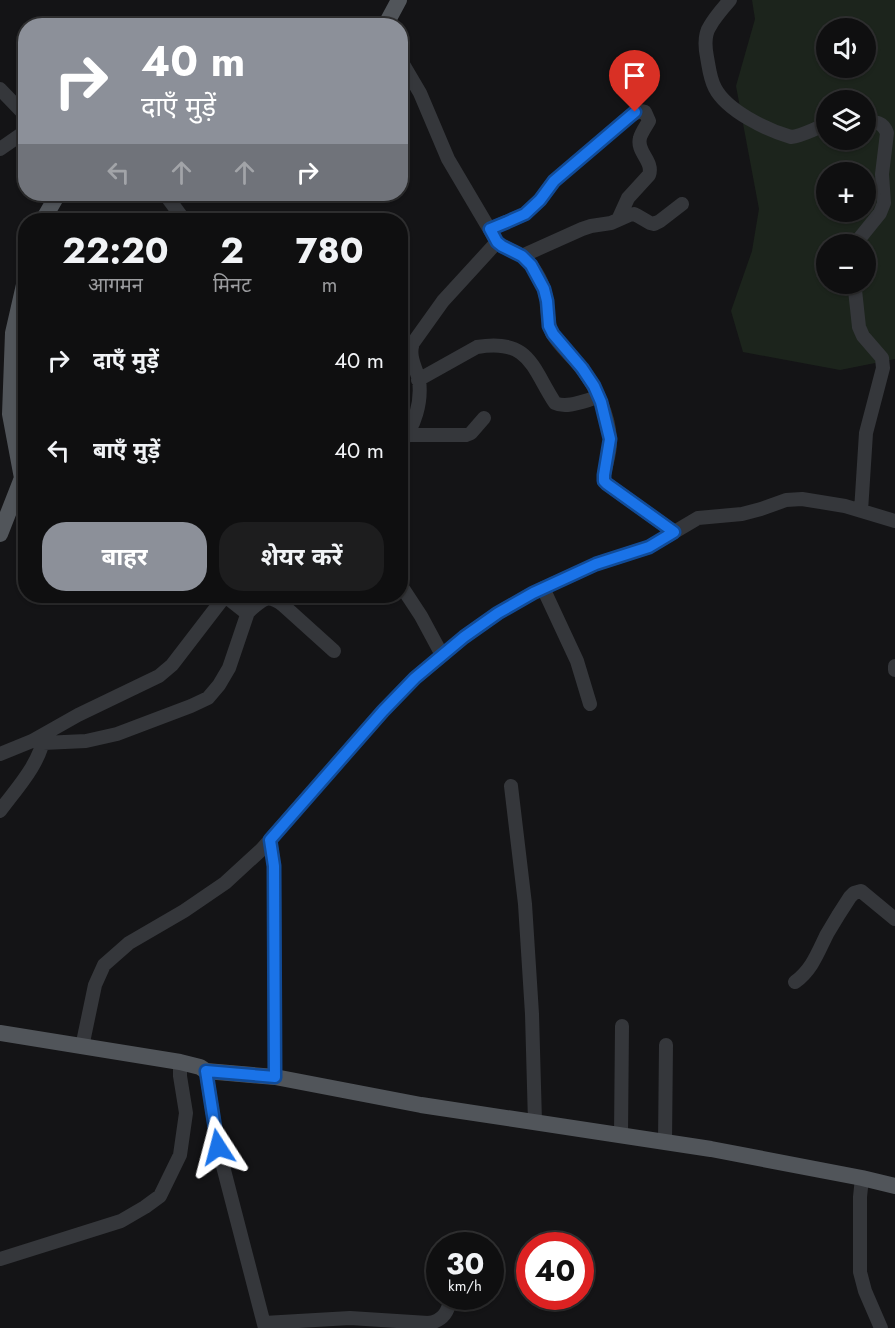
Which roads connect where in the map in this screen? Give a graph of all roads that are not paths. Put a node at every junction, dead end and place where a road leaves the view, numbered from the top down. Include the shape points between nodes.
1 (399, 0) edge
2 (730, 0) edge
3 (389, 18) edge
4 (408, 73) edge
5 (0, 89) edge
6 (18, 108) edge
7 (876, 122) edge
8 (816, 128) edge
9 (18, 137) edge
10 (0, 149) edge
11 (682, 204) dead end
12 (618, 220) junction
13 (490, 229) junction
14 (863, 234) edge
15 (497, 242) junction
16 (522, 256) junction
17 (855, 294) edge
18 (18, 320) edge
19 (408, 340) edge
20 (413, 343) junction
21 (418, 380) junction
22 (599, 397) junction
23 (484, 418) dead end
24 (408, 432) edge
25 (408, 439) edge
26 (18, 457) edge
27 (18, 488) edge
28 (861, 511) junction
29 (895, 521) edge
30 (674, 532) junction
31 (0, 534) edge
32 (543, 588) junction
33 (408, 596) edge
34 (220, 603) edge
35 (234, 603) edge
36 (259, 603) edge
37 (290, 603) edge
38 (248, 612) junction
39 (334, 651) dead end
40 (442, 655) junction
41 (590, 704) dead end
42 (44, 739) junction
43 (0, 754) edge
44 (511, 786) dead end
45 (0, 811) edge
46 (270, 840) junction
47 (895, 919) edge
48 (795, 982) dead end
49 (622, 1026) dead end
50 (0, 1033) edge
51 (666, 1045) dead end
52 (82, 1047) junction
53 (180, 1062) junction
54 (206, 1071) junction
55 (275, 1077) junction
56 (535, 1122) junction
57 (621, 1135) junction
58 (665, 1142) junction
59 (862, 1178) junction
60 (895, 1186) edge
61 (0, 1260) edge
62 (446, 1310) edge
63 (265, 1325) edge
64 (881, 1328) edge

1 - 3 main road
2 - 8 street via 709,26 705,46 710,74 722,99 759,124 791,137
4 - 13 street via 448,159
5 - 6 street
7 - 14 street via 882,124 886,133 884,202
9 - 10 street
11 - 12 street via 654,224 634,214
12 - 13 street via 628,198 650,171 639,142 649,121 642,111 635,112 573,164 525,214
12 - 16 street via 582,229
13 - 15 street
15 - 16 street
15 - 20 street via 444,301
16 - 22 street via 544,289 553,334 582,368
17 - 28 street via 859,327 882,358 883,368 866,433
18 - 26 main road via 13,333 10,414
19 - 20 street
20 - 21 street via 411,354
21 - 22 street via 477,347 506,346 532,363 558,406
21 - 24 street via 418,408
22 - 30 street via 610,439 604,481
23 - 25 street via 466,435
27 - 31 main road
28 - 29 street
28 - 30 street via 794,499 742,514 698,518
30 - 32 street via 649,547 596,564
32 - 40 street via 498,613
32 - 41 street via 577,661
33 - 40 street
34 - 42 street via 159,676 78,715
35 - 38 street
36 - 38 street
37 - 39 street
38 - 42 street via 229,668 208,698 117,734 86,741
40 - 46 street via 383,711
42 - 43 street
42 - 45 street via 33,765
44 - 56 street via 525,904
46 - 52 street via 225,884 129,943 104,965 95,985
46 - 55 street via 274,866
47 - 48 street via 861,891 854,893 812,965
49 - 57 street
50 - 52 main road
51 - 58 street
52 - 53 main road
53 - 54 main road
53 - 61 street via 186,1113 180,1155 160,1196 121,1221
54 - 55 main road
54 - 63 street via 218,1147
55 - 56 main road
56 - 57 main road
57 - 58 main road
58 - 59 main road
59 - 60 main road
59 - 64 street via 860,1272
62 - 63 street via 437,1322 428,1323 350,1318

